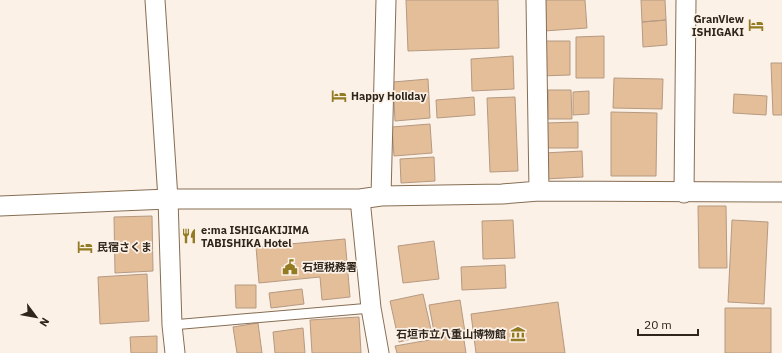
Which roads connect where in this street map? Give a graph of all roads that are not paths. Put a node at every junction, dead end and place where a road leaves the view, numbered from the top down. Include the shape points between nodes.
1 (155, 0) edge
2 (386, 0) edge
3 (536, 0) edge
4 (686, 0) edge
5 (539, 192) junction
6 (782, 192) edge
7 (684, 193) junction
8 (381, 196) junction
9 (168, 199) junction
10 (360, 199) junction
11 (0, 206) edge
12 (371, 308) junction
13 (172, 325) junction
14 (175, 353) edge
15 (379, 353) edge

1 - 9 street
2 - 8 street
3 - 5 street
4 - 7 street
5 - 7 street
5 - 8 street
6 - 7 street
8 - 10 street
9 - 10 street
9 - 11 street
9 - 13 street
10 - 12 street
12 - 13 lane
12 - 15 street
13 - 14 street

